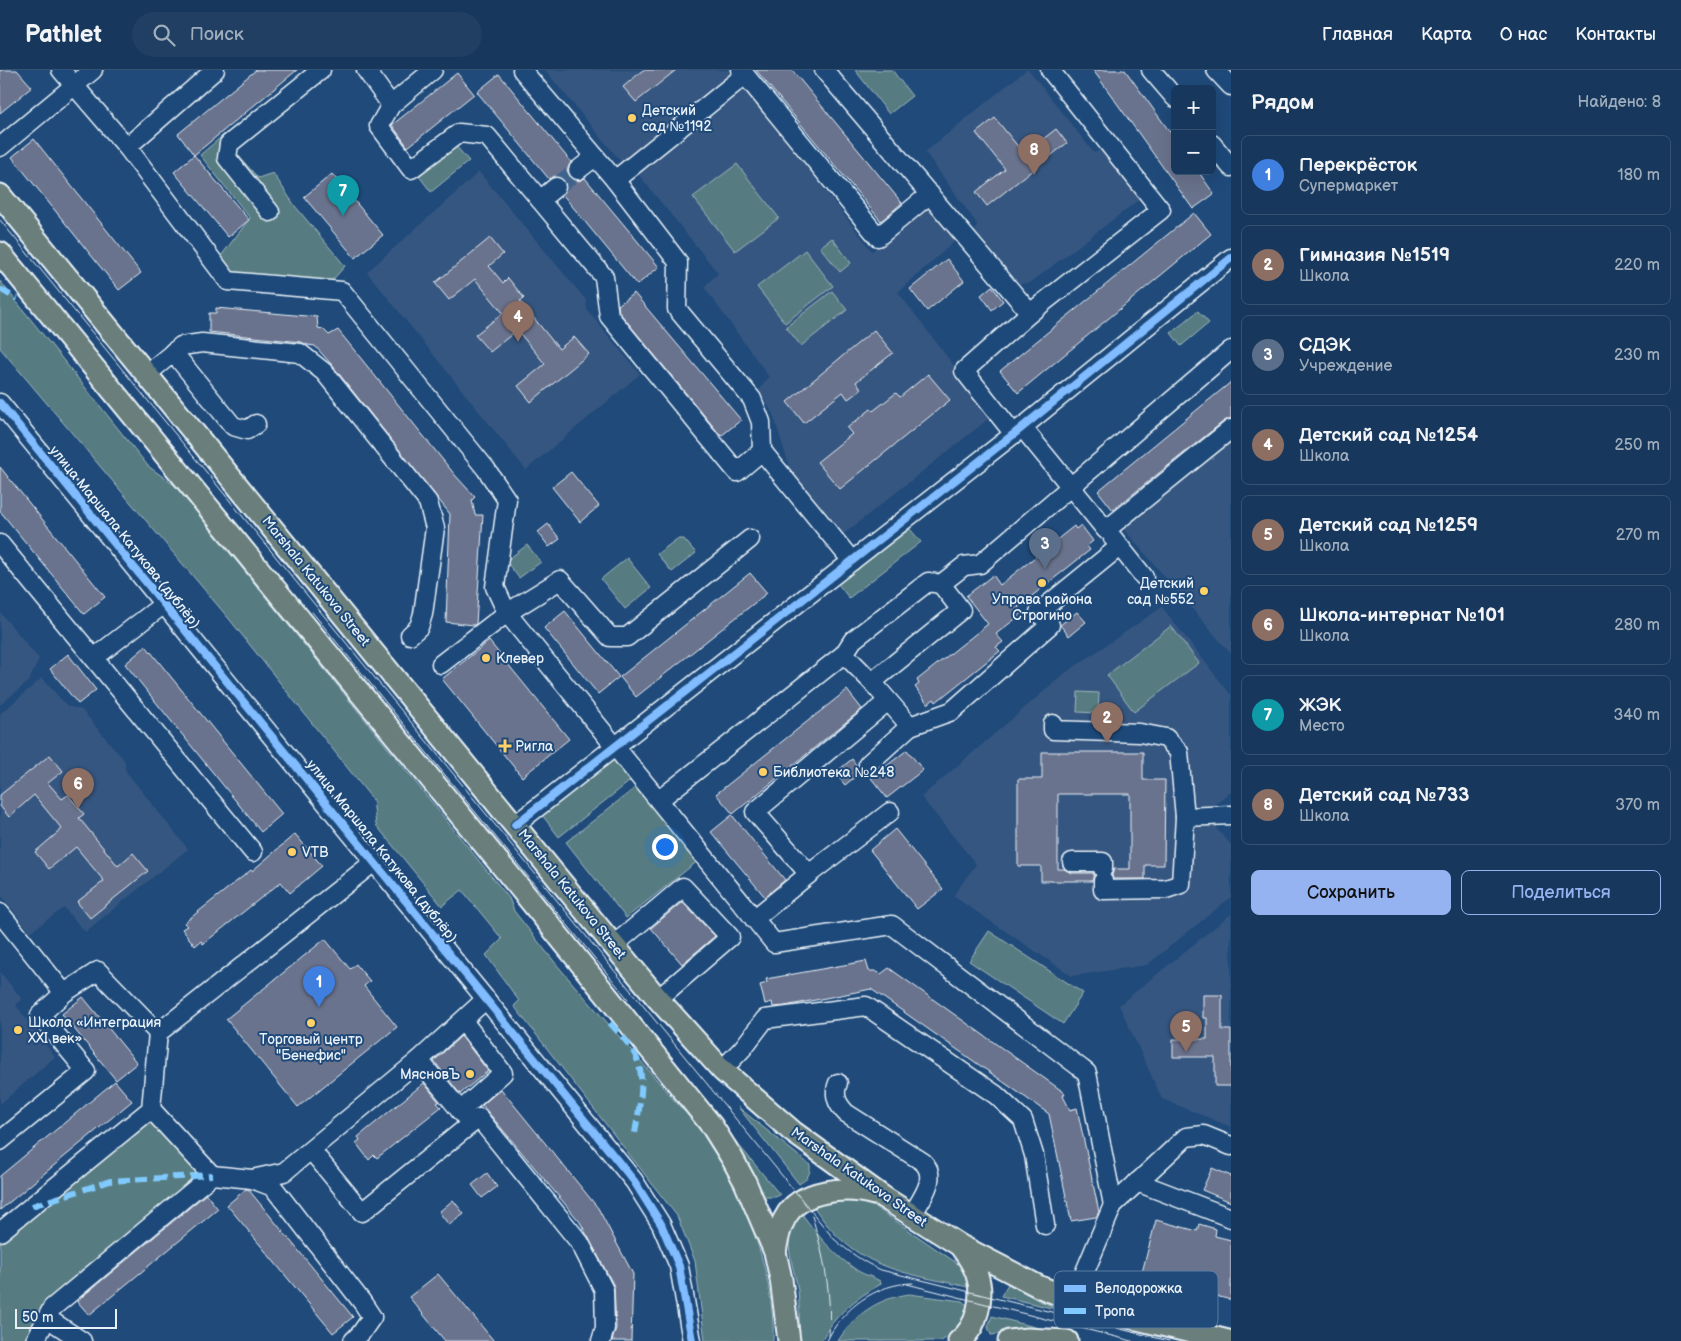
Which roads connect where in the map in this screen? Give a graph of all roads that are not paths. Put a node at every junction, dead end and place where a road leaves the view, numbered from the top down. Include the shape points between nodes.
1 (61, 70) edge
2 (93, 70) edge
3 (214, 70) edge
4 (321, 70) edge
5 (366, 70) edge
6 (433, 70) edge
7 (522, 70) edge
8 (824, 70) edge
9 (1050, 70) edge
10 (1152, 70) edge
11 (1216, 70) edge
12 (743, 73) edge
13 (74, 86) junction
14 (1231, 86) edge
15 (1171, 93) edge
16 (391, 104) junction
17 (127, 146) junction
18 (0, 148) edge
19 (1216, 149) edge
20 (595, 157) junction
21 (1231, 167) edge
22 (578, 170) tunnel mouth
23 (615, 180) junction
24 (556, 187) tunnel mouth
25 (930, 194) junction
26 (0, 195) edge
27 (540, 200) junction
28 (270, 212) dead end
29 (0, 253) edge
30 (1231, 258) edge
31 (1030, 313) junction
32 (1231, 350) edge
33 (173, 352) junction
34 (147, 374) junction
35 (0, 403) edge
36 (256, 424) dead end
37 (1231, 429) edge
38 (1018, 431) junction
39 (762, 451) junction
40 (1070, 486) junction
41 (1106, 530) junction
42 (750, 540) dead end
43 (0, 544) edge
44 (1119, 547) junction
45 (852, 561) junction
46 (1144, 577) dead end
47 (941, 584) junction
48 (164, 604) junction
49 (507, 613) junction
50 (410, 635) dead end
51 (844, 654) junction
52 (94, 658) junction
53 (441, 664) dead end
54 (872, 682) junction
55 (888, 701) junction
56 (1053, 724) dead end
57 (910, 726) junction
58 (615, 746) junction
59 (868, 764) dead end
60 (659, 800) junction
61 (890, 812) dead end
62 (1231, 816) edge
63 (1185, 817) junction
64 (515, 825) junction
65 (253, 852) dead end
66 (374, 862) junction
67 (1072, 862) dead end
68 (809, 874) junction
69 (0, 913) edge
70 (754, 919) junction
71 (614, 945) junction
72 (64, 993) junction
73 (658, 999) junction
74 (486, 1000) junction
75 (463, 1021) junction
76 (158, 1033) junction
77 (418, 1060) junction
78 (722, 1070) junction
79 (838, 1083) dead end
80 (151, 1109) junction
81 (466, 1118) junction
82 (0, 1141) edge
83 (1231, 1146) edge
84 (311, 1150) junction
85 (212, 1175) junction
86 (252, 1178) junction
87 (1137, 1182) junction
88 (883, 1197) junction
89 (1113, 1205) junction
90 (912, 1215) junction
91 (1231, 1218) edge
92 (1045, 1225) dead end
93 (0, 1232) edge
94 (961, 1246) junction
95 (775, 1252) junction
96 (1085, 1271) edge
97 (1054, 1293) edge
98 (47, 1318) junction
99 (1174, 1328) edge
100 (787, 1338) edge
101 (35, 1341) edge
102 (82, 1341) edge
103 (353, 1341) edge
104 (601, 1341) edge
105 (692, 1341) edge
106 (959, 1341) edge
107 (1009, 1341) edge
108 (1067, 1341) edge
109 (1228, 1341) edge

1 - 13 street
2 - 13 street
3 - 17 street
4 - 28 street via 229,144 227,158
5 - 16 street
6 - 16 street
7 - 20 street
8 - 25 street
9 - 31 street via 1160,210
10 - 15 street
11 - 14 street
12 - 23 street
12 - 25 street via 878,237
13 - 17 street
13 - 18 street
16 - 27 street via 379,126 412,169 459,133 487,136
17 - 49 street via 228,281 342,291 486,469 507,500 496,587
19 - 21 street
20 - 22 street
20 - 23 street
23 - 39 street via 678,262 677,310 752,399 761,422
24 - 27 street
25 - 31 street
26 - 34 main road, Marshala Katukova Street
27 - 39 street via 604,277 609,316 737,472
29 - 95 main road via 712,1126 745,1182
30 - 38 street
31 - 38 street via 964,370
32 - 40 street
33 - 34 street
33 - 36 street via 233,426 247,430
33 - 50 street via 181,346 202,343 300,353 324,372 428,502 435,528 424,614 419,627
34 - 64 main road, Marshala Katukova Street
35 - 48 street, улица Маршала Катукова (дублёр)
37 - 41 street
38 - 40 street
38 - 45 street
39 - 45 street
40 - 41 street
40 - 47 street via 980,564 964,566
41 - 44 street
42 - 49 street via 627,637 610,637 560,580
43 - 52 street
44 - 46 street
44 - 57 street via 1039,612 1050,625 952,711
45 - 58 street
47 - 51 street via 928,582 853,640
47 - 54 street via 961,610
48 - 52 street
48 - 66 street, улица Маршала Катукова (дублёр)
49 - 53 street
49 - 58 street
51 - 54 street
51 - 60 street
52 - 65 street
54 - 55 street
55 - 57 street
55 - 68 street via 755,812
56 - 63 street via 1053,730 1140,732 1166,738 1179,752
57 - 59 street
58 - 60 street
58 - 64 street
60 - 70 street
61 - 68 street
62 - 63 street
63 - 67 street via 1181,884 1166,889 1103,890 1103,862
64 - 71 main road, Marshala Katukova Street
66 - 74 street, улица Маршала Катукова (дублёр)
66 - 76 street
68 - 70 street
69 - 72 street
70 - 89 street via 774,944 892,925 1087,1073
71 - 73 main road, Marshala Katukova Street
71 - 73 street via 683,886 730,937
72 - 76 street via 98,971
72 - 82 street via 40,1015 86,1071
73 - 78 main road, Marshala Katukova Street
74 - 75 street
74 - 105 street, улица Маршала Катукова (дублёр) via 634,1181 660,1224 679,1266
75 - 77 street
75 - 81 street via 503,1073
76 - 80 street
77 - 81 street
77 - 84 street
78 - 88 main road, Marshala Katukova Street via 793,1132
78 - 92 street via 765,1018 866,1006 996,1094 1023,1120 1034,1155
79 - 90 street via 836,1099 846,1113 928,1167 929,1183
80 - 85 street
80 - 93 street
81 - 84 street via 362,1212
81 - 104 street via 479,1118 580,1243 604,1290 605,1328
83 - 87 street via 1204,1135 1186,1137
84 - 86 street via 284,1172
85 - 86 street
85 - 98 street via 52,1308
86 - 103 street via 273,1188 372,1317
87 - 89 street
87 - 91 street
88 - 90 main road, Marshala Katukova Street
88 - 95 main road via 863,1191 842,1190 802,1200 786,1216 778,1233
89 - 96 street
90 - 94 main road, Marshala Katukova Street
94 - 97 main road, Marshala Katukova Street
94 - 106 main road via 977,1274 980,1295 976,1316
95 - 100 main road
98 - 101 street
98 - 102 street
99 - 109 main road, Marshala Katukova Street
107 - 108 main road

